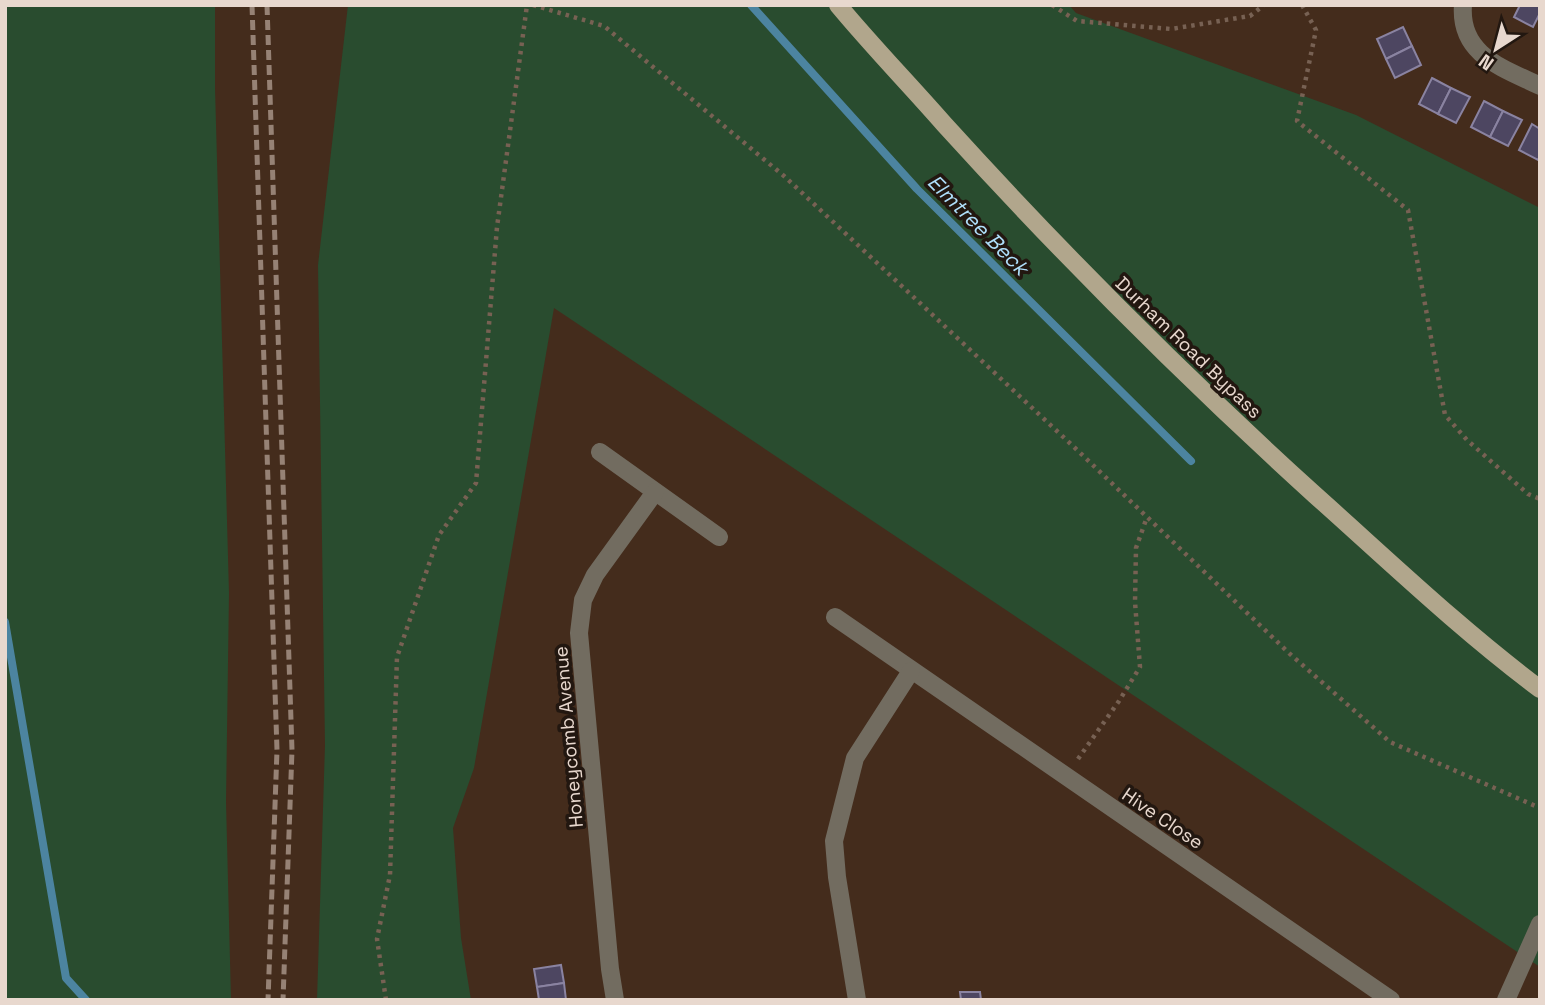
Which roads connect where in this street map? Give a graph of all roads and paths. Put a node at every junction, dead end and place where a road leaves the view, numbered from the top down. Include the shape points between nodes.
1 (527, 5) edge
2 (533, 5) edge
3 (838, 5) edge
4 (1052, 5) edge
5 (1264, 5) edge
6 (1303, 5) edge
7 (1463, 5) edge
8 (1540, 86) edge
9 (600, 452) dead end
10 (655, 492) junction
11 (1540, 499) edge
12 (1147, 517) junction
13 (719, 537) dead end
14 (835, 617) dead end
15 (911, 671) junction
16 (1540, 689) edge
17 (1065, 777) junction
18 (1540, 808) edge
19 (1540, 925) edge
20 (386, 1000) edge
21 (615, 1000) edge
22 (857, 1000) edge
23 (1391, 1000) edge
24 (1506, 1000) edge

1 - 20 path via 497,226 476,483 439,535 397,657 390,875 377,939
2 - 12 path via 604,26 784,176
3 - 16 main road, Durham Road Bypass via 1073,263 1166,356 1433,601
4 - 5 path via 1077,21 1171,29 1250,16
6 - 11 path via 1316,30 1297,121 1408,209 1445,415 1528,494
7 - 8 street via 1465,28 1473,46 1484,57
9 - 10 street
10 - 13 street
10 - 21 street, Honeycomb Avenue via 595,575 583,600 579,633
12 - 17 path via 1136,548 1140,667
12 - 18 path via 1390,742
14 - 15 street, Hive Close
15 - 17 street, Hive Close
15 - 22 street via 855,758 834,841
17 - 23 street, Hive Close
19 - 24 street

